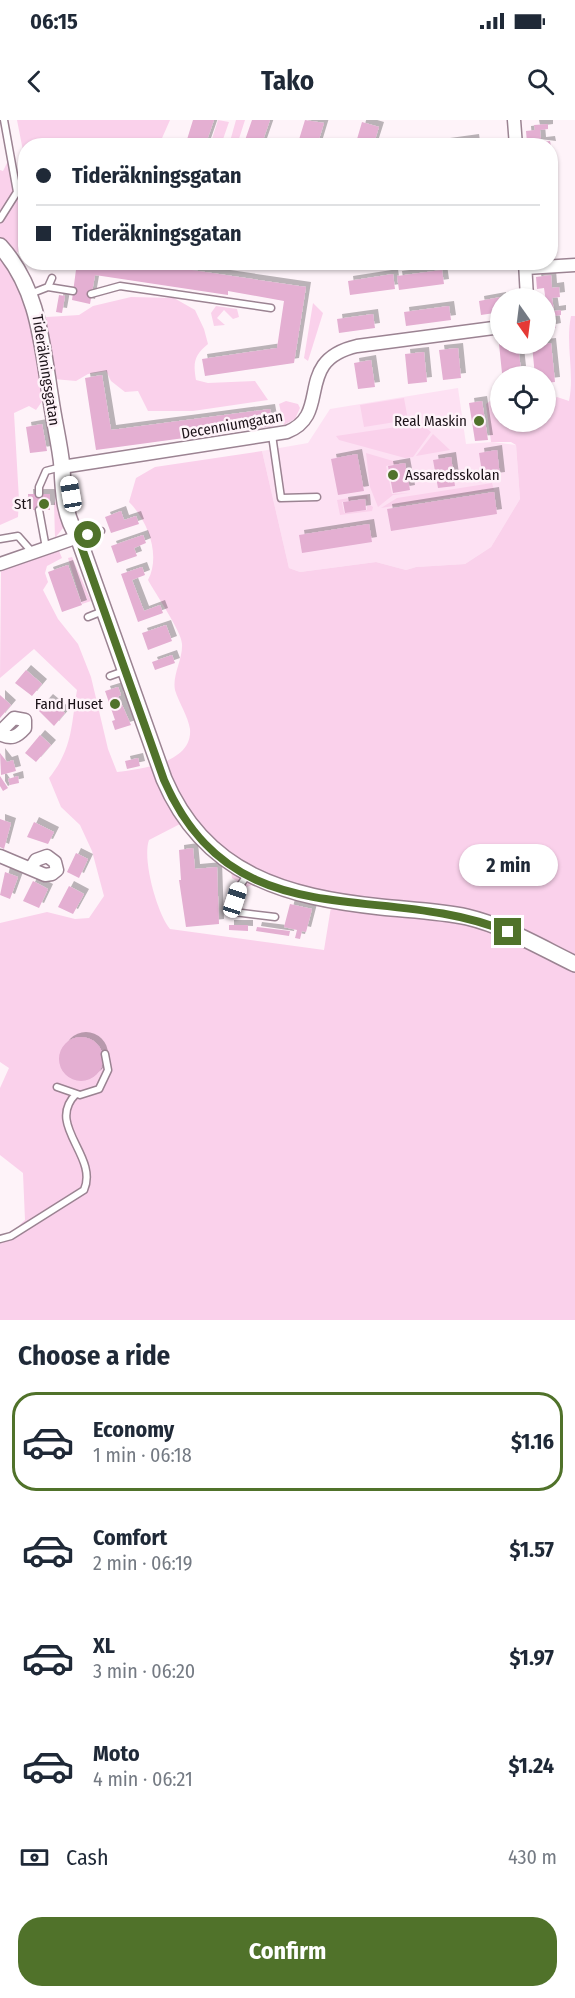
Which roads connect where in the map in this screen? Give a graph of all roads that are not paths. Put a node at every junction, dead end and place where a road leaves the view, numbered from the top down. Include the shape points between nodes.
1 (4, 120) edge
2 (514, 120) edge
3 (515, 138) edge
4 (0, 219) edge
5 (0, 246) edge
6 (558, 265) edge
7 (575, 265) edge
8 (18, 269) edge
9 (19, 270) edge
10 (526, 270) edge
11 (52, 278) dead end
12 (48, 287) junction
13 (527, 288) edge
14 (73, 291) dead end
15 (30, 294) junction
16 (91, 294) dead end
17 (271, 308) dead end
18 (490, 328) edge
19 (272, 435) junction
20 (62, 467) junction
21 (39, 494) dead end
22 (317, 497) dead end
23 (39, 510) dead end
24 (101, 531) dead end
25 (78, 537) junction
26 (0, 539) edge
27 (46, 548) junction
28 (33, 552) junction
29 (0, 564) edge
30 (103, 611) junction
31 (88, 617) dead end
32 (0, 856) edge
33 (31, 868) dead end
34 (248, 874) junction
35 (275, 917) dead end
36 (575, 964) edge
37 (105, 1054) dead end
38 (57, 1087) dead end
39 (76, 1094) junction
40 (0, 1239) edge

1 - 4 lane via 17,192
2 - 3 street
5 - 8 street, Tideräkningsgatan
6 - 7 street
9 - 15 street, Tideräkningsgatan
10 - 13 street
11 - 12 lane
12 - 14 lane
12 - 15 lane
15 - 20 street, Tideräkningsgatan via 39,325
16 - 17 lane via 120,286
18 - 19 street, Decenniumgatan via 337,351 319,371 304,420 294,429
19 - 20 street, Decenniumgatan
19 - 22 lane via 281,498
20 - 21 lane via 46,471
20 - 25 street, Tideräkningsgatan via 63,495 71,527
23 - 27 lane
24 - 25 lane
25 - 27 street
25 - 30 street, Tideräkningsgatan
26 - 28 lane via 18,536
27 - 28 street
28 - 29 street
30 - 31 lane
30 - 34 street, Tideräkningsgatan via 117,673 177,807 203,842
32 - 33 street
34 - 35 lane via 239,887 234,912
34 - 36 street, Tideräkningsgatan via 319,900 479,921
37 - 39 lane via 108,1070 99,1089 86,1095
38 - 39 lane
39 - 40 lane via 66,1107 66,1123 88,1171 84,1190

